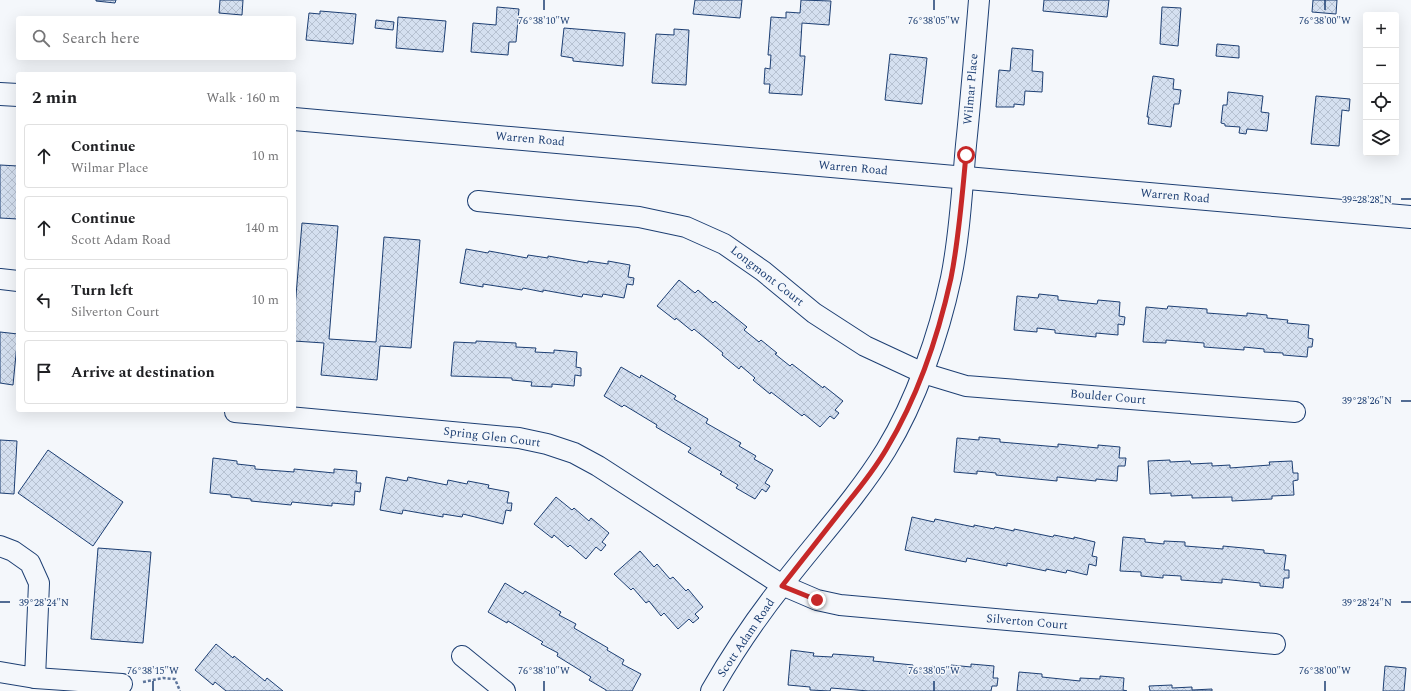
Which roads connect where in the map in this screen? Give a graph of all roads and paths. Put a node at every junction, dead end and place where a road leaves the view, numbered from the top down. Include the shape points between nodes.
1 (979, 0) edge
2 (0, 94) edge
3 (16, 95) edge
4 (296, 119) edge
5 (964, 177) junction
6 (478, 201) dead end
7 (1411, 217) edge
8 (0, 279) edge
9 (16, 281) edge
10 (923, 373) junction
11 (235, 412) dead end
12 (1295, 412) dead end
13 (0, 546) edge
14 (782, 586) junction
15 (1275, 644) dead end
16 (462, 656) dead end
17 (0, 672) edge
18 (35, 678) junction
19 (122, 684) joint
20 (180, 691) edge
21 (505, 691) edge
22 (711, 691) edge

1 - 5 street, Wilmar Place
2 - 3 street
4 - 5 street, Warren Road
5 - 7 street, Warren Road
5 - 10 street, Scott Adam Road via 951,277
6 - 10 street, Longmont Court via 639,217 686,227 724,244 763,271 814,313 865,346
8 - 9 street
10 - 12 street, Boulder Court via 966,386
10 - 14 street, Scott Adam Road via 909,406 883,454
11 - 14 street, Spring Glen Court via 511,437 547,444 574,453 598,466
13 - 18 street via 13,551 30,563 39,583
14 - 15 street, Silverton Court via 817,600 840,605
14 - 22 street, Scott Adam Road via 728,661
16 - 21 street
17 - 18 street
18 - 19 street
19 - 20 path via 163,678 175,680

